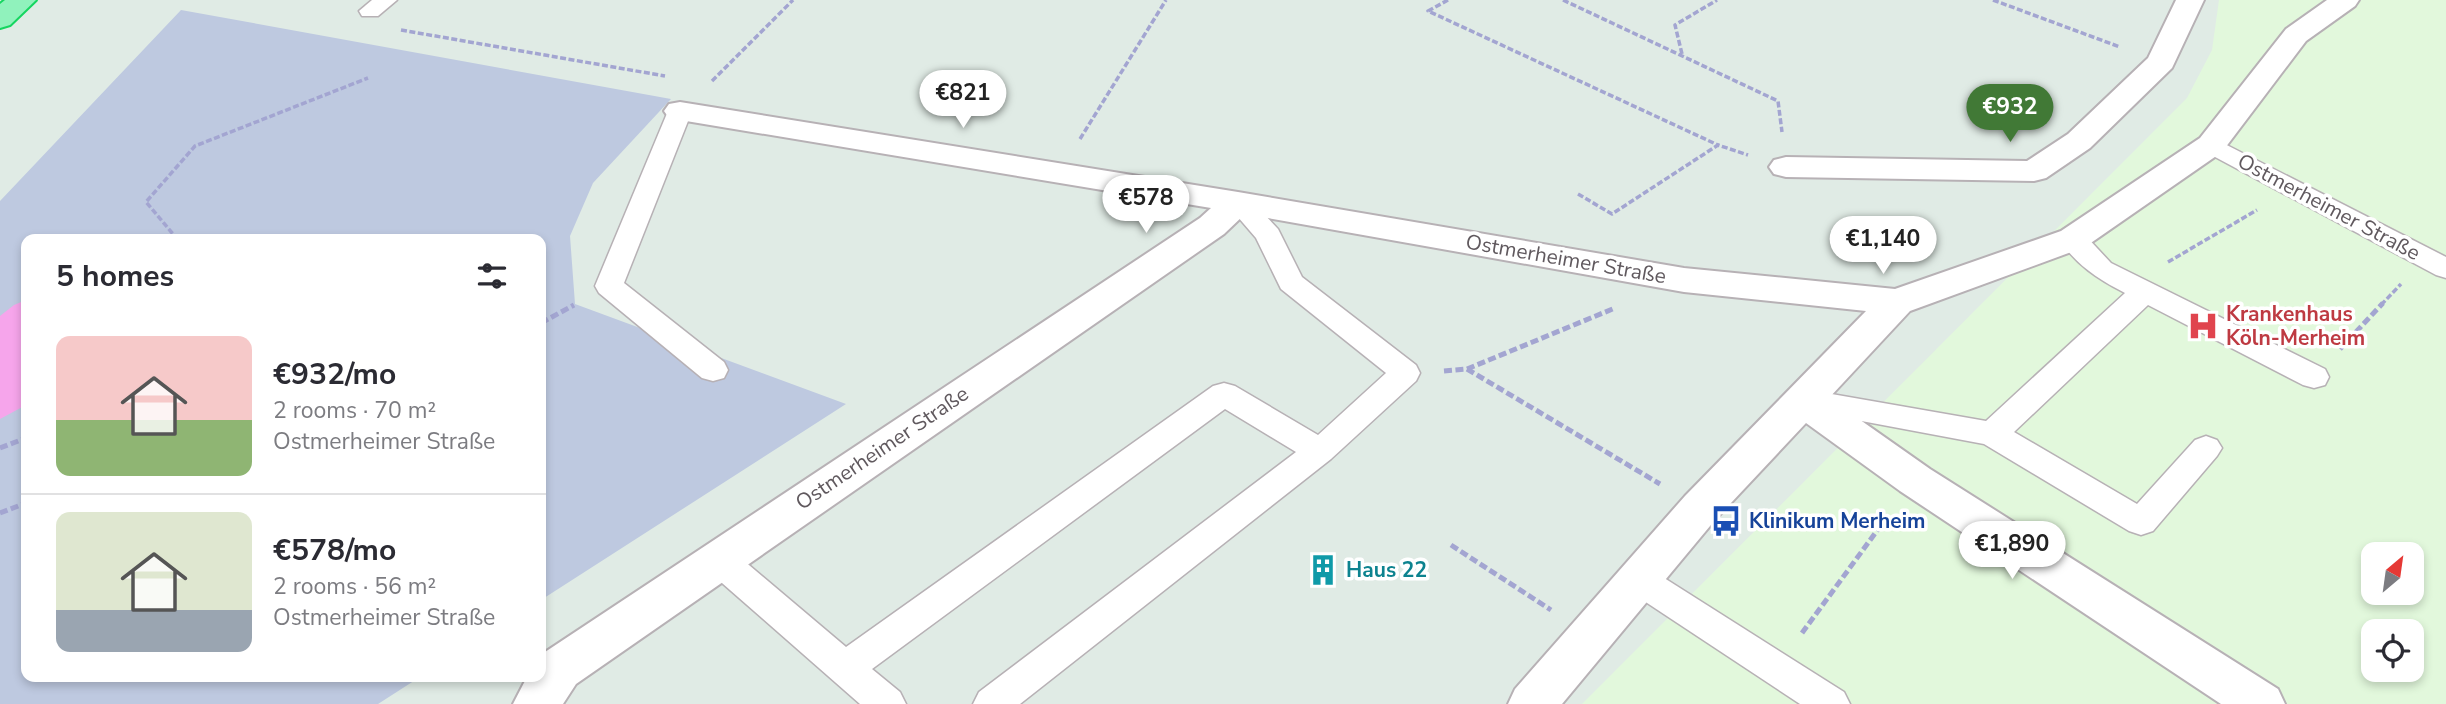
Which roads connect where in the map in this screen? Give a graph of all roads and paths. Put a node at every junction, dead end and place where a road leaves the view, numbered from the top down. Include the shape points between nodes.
1 (22, 0) edge
2 (793, 0) edge
3 (1166, 0) edge
4 (1448, 0) edge
5 (1563, 0) edge
6 (1717, 0) edge
7 (1993, 0) edge
8 (2190, 0) edge
9 (2345, 0) edge
10 (378, 6) edge
11 (0, 19) edge
12 (1682, 55) junction
13 (2161, 62) junction
14 (668, 76) dead end
15 (368, 78) dead end
16 (723, 86) dead end
17 (680, 111) joint
18 (1718, 145) junction
19 (2211, 145) junction
20 (1075, 146) dead end
21 (1786, 167) junction
22 (2294, 189) junction
23 (1577, 194) dead end
24 (1238, 202) junction
25 (173, 234) edge
26 (2073, 239) junction
27 (2436, 263) edge
28 (1684, 280) junction
29 (2138, 287) junction
30 (1897, 302) junction
31 (1467, 369) junction
32 (713, 370) dead end
33 (1405, 373) junction
34 (2314, 377) joint
35 (1803, 400) junction
36 (1992, 434) junction
37 (21, 440) edge
38 (0, 448) edge
39 (2206, 449) dead end
40 (1320, 451) junction
41 (21, 505) edge
42 (1700, 508) junction
43 (1893, 509) dead end
44 (0, 513) edge
45 (1451, 545) dead end
46 (718, 559) junction
47 (1638, 579) junction
48 (1590, 635) junction
49 (845, 668) junction
50 (1775, 670) junction
51 (537, 704) edge
52 (887, 704) edge
53 (992, 704) edge
54 (1532, 704) edge
55 (1831, 704) edge
56 (2261, 704) edge

1 - 11 highway
2 - 16 path via 709,84
3 - 20 path
4 - 18 path via 1428,11
5 - 12 path
6 - 12 path via 1675,25
7 - 13 path
8 - 13 street
9 - 19 street, Ostmerheimer Straße via 2296,35
10 - 14 path via 354,22
12 - 21 path via 1778,101
13 - 21 street via 2079,141 2034,170
15 - 25 path via 195,146 146,202
17 - 24 street, Ostmerheimer Straße
17 - 32 lane via 609,286
18 - 21 path
18 - 23 path via 1612,214
19 - 22 lane, Ostmerheimer Straße
19 - 26 street, Ostmerheimer Straße
22 - 27 lane, Ostmerheimer Straße
22 - 29 path
24 - 28 street, Ostmerheimer Straße
24 - 33 lane via 1268,235 1291,282
24 - 46 street, Ostmerheimer Straße via 1212,226
26 - 29 lane via 2101,269
26 - 30 street, Ostmerheimer Straße
27 - 34 path
28 - 30 street, Ostmerheimer Straße
28 - 31 path
29 - 34 lane
29 - 36 lane
30 - 35 street, Ostmerheimer Straße
31 - 33 path
31 - 42 path
33 - 40 lane
35 - 36 lane
35 - 42 street, Ostmerheimer Straße
35 - 56 street via 1915,480
36 - 39 lane via 2141,522
37 - 38 path
40 - 49 lane via 1224,394
40 - 53 lane
41 - 44 path
42 - 47 street, Ostmerheimer Straße
43 - 50 path
45 - 48 path
46 - 49 lane
46 - 51 street, Ostmerheimer Straße via 559,668
47 - 48 street, Ostmerheimer Straße
47 - 50 lane
48 - 54 street, Ostmerheimer Straße
49 - 52 lane
50 - 55 lane

